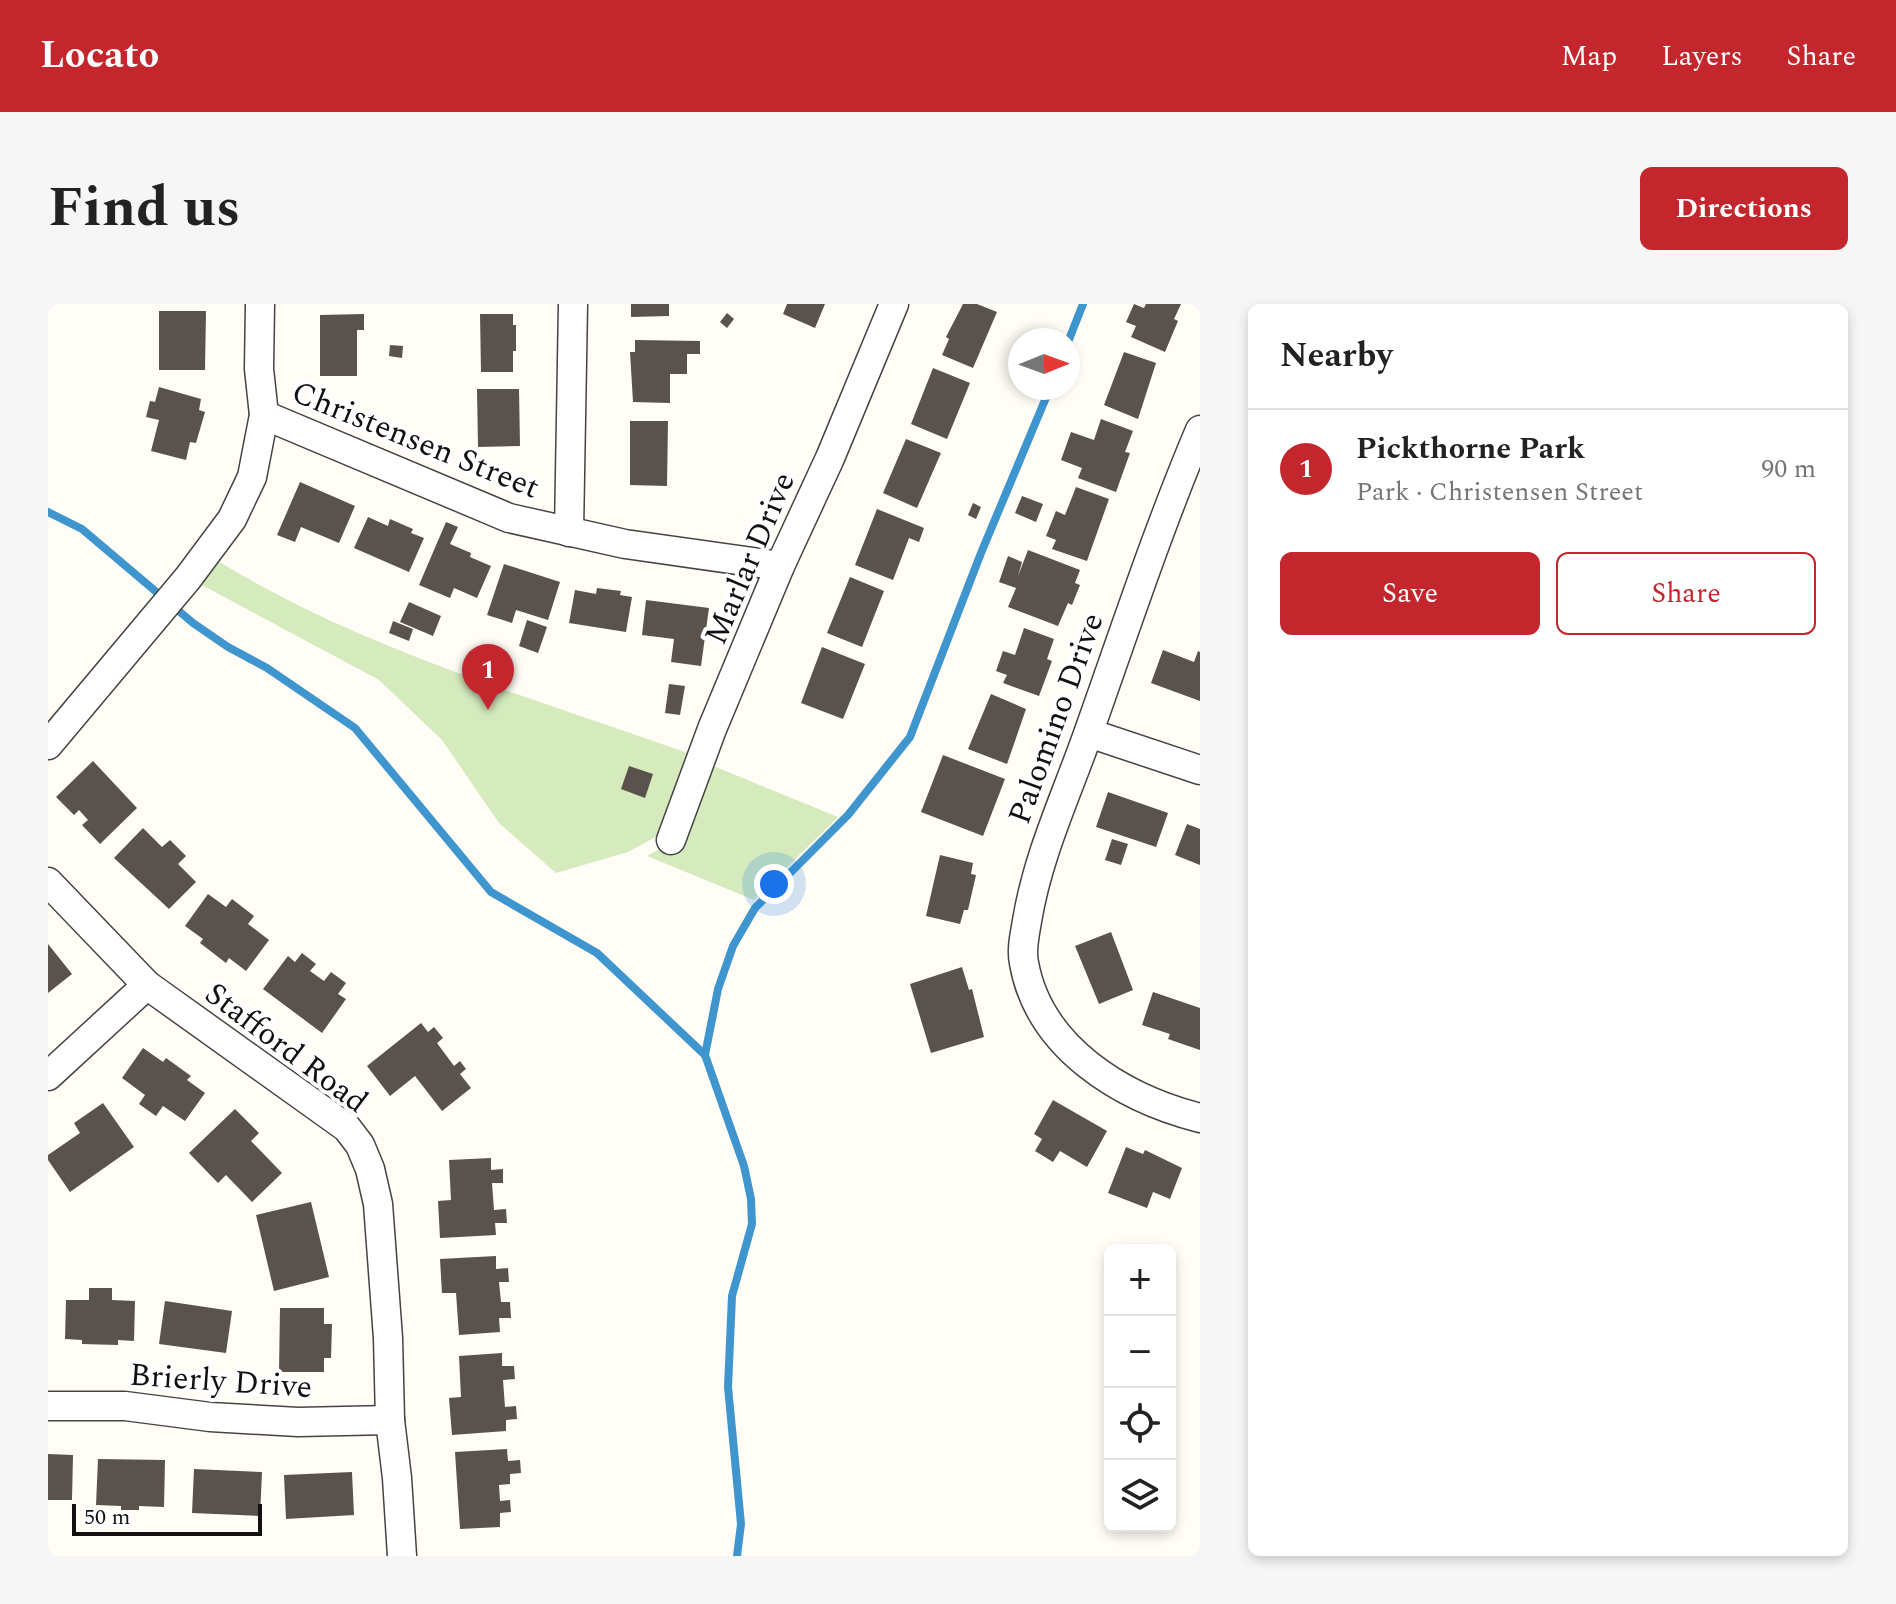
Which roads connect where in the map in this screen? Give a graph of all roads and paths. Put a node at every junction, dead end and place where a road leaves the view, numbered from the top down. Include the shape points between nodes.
1 (260, 304) edge
2 (573, 304) edge
3 (894, 304) edge
4 (264, 415) junction
5 (1200, 430) edge
6 (569, 532) junction
7 (780, 566) junction
8 (1089, 733) junction
9 (48, 745) edge
10 (1200, 770) edge
11 (671, 840) dead end
12 (48, 882) edge
13 (147, 985) junction
14 (48, 1076) edge
15 (1200, 1118) edge
16 (48, 1406) edge
17 (390, 1420) junction
18 (402, 1556) edge

1 - 4 street
2 - 6 street
3 - 7 street, Marlar Drive
4 - 6 street, Christensen Street via 509,518
4 - 9 street via 252,477 232,519
5 - 8 street, Palomino Drive
6 - 7 street, Christensen Street
7 - 11 street, Marlar Drive
8 - 10 street
8 - 15 street, Palomino Drive via 1041,856 1023,962 1034,997 1077,1056 1133,1095
12 - 13 street, Stafford Road
13 - 14 street
13 - 17 street, Stafford Road via 347,1128 360,1145 378,1204
16 - 17 street, Brierly Drive via 125,1406 284,1421
17 - 18 street, Stafford Road

